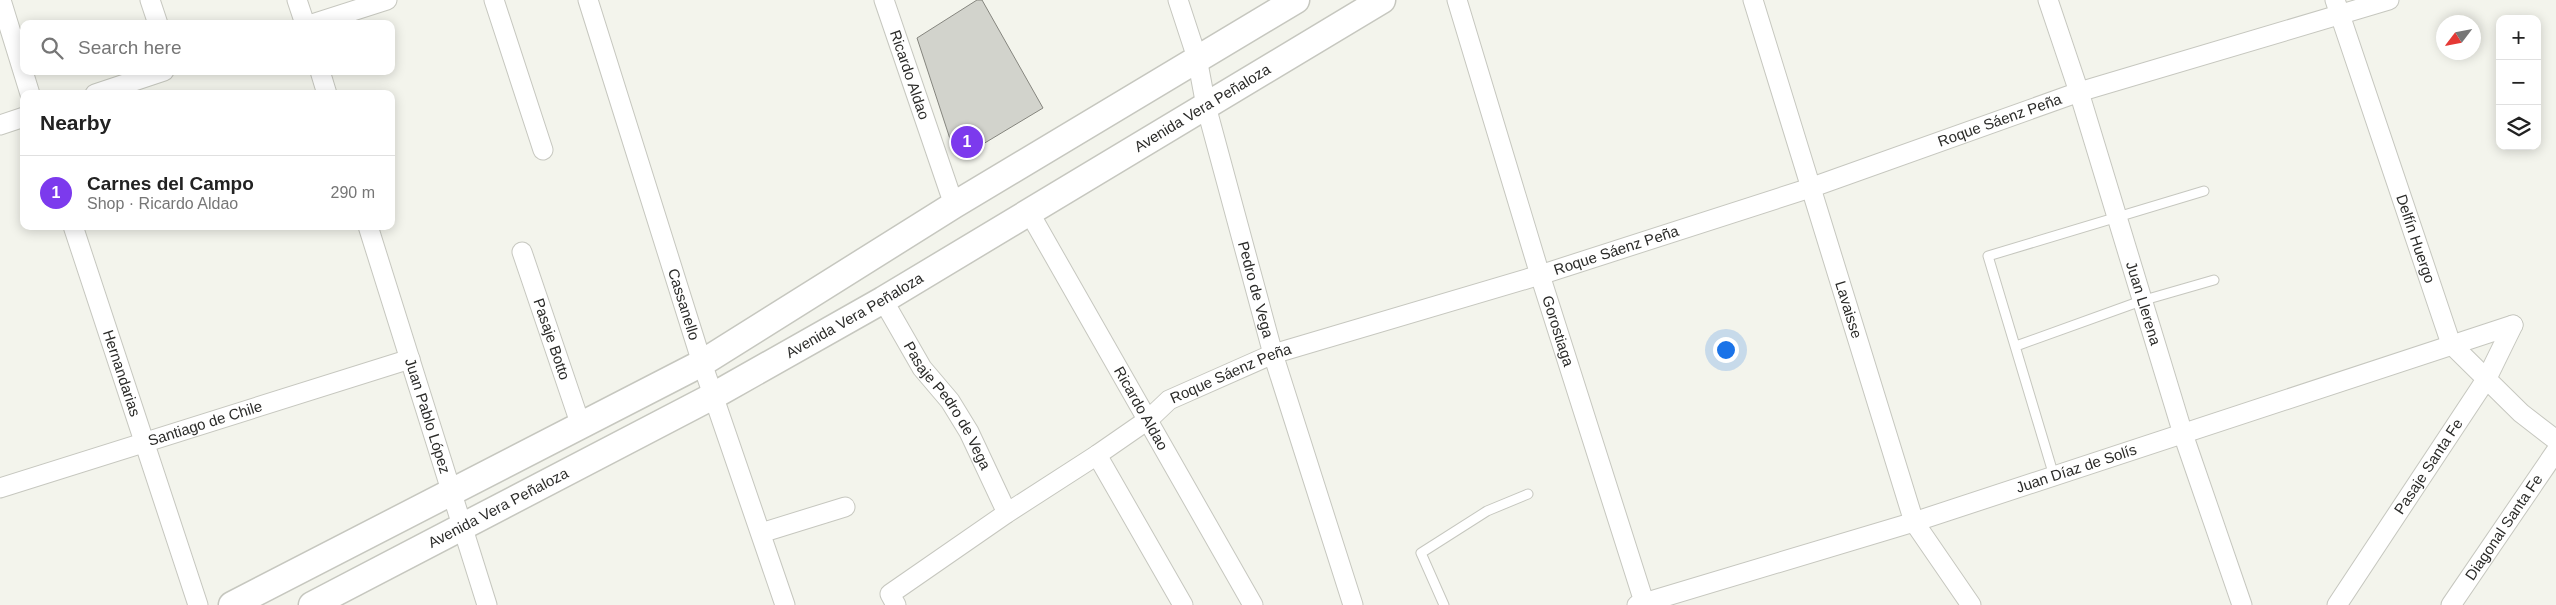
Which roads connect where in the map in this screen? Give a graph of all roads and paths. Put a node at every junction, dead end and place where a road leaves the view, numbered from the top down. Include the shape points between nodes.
1 (1, 0) edge
2 (150, 0) edge
3 (297, 0) edge
4 (387, 0) edge
5 (494, 0) edge
6 (588, 0) edge
7 (884, 0) edge
8 (1178, 0) edge
9 (1296, 0) edge
10 (1382, 0) edge
11 (1457, 0) edge
12 (1752, 0) edge
13 (2048, 0) edge
14 (2389, 0) edge
15 (2337, 8) edge
16 (157, 20) edge
17 (304, 20) edge
18 (324, 20) edge
19 (1197, 58) junction
20 (20, 62) edge
21 (24, 75) edge
22 (152, 75) edge
23 (321, 75) edge
24 (29, 90) edge
25 (107, 90) edge
26 (326, 90) edge
27 (2079, 92) junction
28 (1206, 106) junction
29 (20, 118) edge
30 (0, 125) edge
31 (543, 150) dead end
32 (1810, 188) junction
33 (2204, 191) dead end
34 (954, 205) junction
35 (1029, 212) junction
36 (2116, 218) junction
37 (74, 230) edge
38 (369, 230) edge
39 (522, 252) dead end
40 (1540, 275) junction
41 (2214, 280) dead end
42 (883, 300) junction
43 (2142, 301) junction
44 (2513, 324) joint
45 (2451, 344) junction
46 (2016, 346) junction
47 (1273, 354) junction
48 (410, 359) junction
49 (702, 362) junction
50 (2487, 378) junction
51 (713, 396) junction
52 (1149, 419) junction
53 (581, 426) junction
54 (2183, 434) junction
55 (2556, 440) edge
56 (144, 444) junction
57 (2556, 451) edge
58 (1097, 455) junction
59 (2054, 476) junction
60 (0, 488) edge
61 (452, 493) junction
62 (1528, 494) dead end
63 (845, 507) dead end
64 (1007, 513) junction
65 (1914, 522) junction
66 (462, 527) junction
67 (761, 533) junction
68 (893, 600) edge
69 (1642, 604) edge
70 (198, 605) edge
71 (232, 605) edge
72 (312, 605) edge
73 (487, 605) edge
74 (785, 605) edge
75 (1183, 605) edge
76 (1253, 605) edge
77 (1353, 605) edge
78 (1444, 605) edge
79 (1971, 605) edge
80 (2242, 605) edge
81 (2337, 605) edge
82 (2451, 605) edge

1 - 20 street
2 - 16 street
3 - 17 street
4 - 18 street
5 - 31 street
6 - 49 street, Cassanello
7 - 34 street, Ricardo Aldao
8 - 19 street, Pedro de Vega
9 - 19 main road
10 - 28 main road, Avenida Vera Peñaloza
11 - 40 street, Gorostiaga
12 - 32 street, Lavaisse
13 - 27 street, Juan Llerena
14 - 15 street, Roque Sáenz Peña
15 - 27 street, Roque Sáenz Peña
15 - 45 street, Delfín Huergo
19 - 28 street, Pedro de Vega
19 - 34 main road
21 - 24 street
22 - 25 street
23 - 26 street
27 - 32 street, Roque Sáenz Peña
27 - 36 street, Juan Llerena
28 - 35 main road, Avenida Vera Peñaloza
28 - 47 street, Pedro de Vega
29 - 30 street
32 - 40 street, Roque Sáenz Peña
32 - 65 street, Lavaisse
33 - 36 lane
34 - 49 main road
35 - 42 main road, Avenida Vera Peñaloza
35 - 52 street, Ricardo Aldao
36 - 43 street, Juan Llerena
36 - 46 lane via 1988,256
37 - 56 street, Hernandarias
38 - 48 street, Juan Pablo López
39 - 53 street, Pasaje Botto
40 - 47 street, Roque Sáenz Peña
40 - 69 street, Gorostiaga
41 - 43 lane
42 - 51 main road, Avenida Vera Peñaloza
42 - 64 street, Pasaje Pedro de Vega via 922,368 950,401
43 - 46 lane
43 - 54 street, Juan Llerena
44 - 45 street, Juan Díaz de Solís
44 - 50 street, Pasaje Santa Fe
45 - 50 street, Delfín Huergo
45 - 54 street, Juan Díaz de Solís
46 - 59 lane
47 - 52 street, Roque Sáenz Peña via 1168,400
47 - 77 street, Pedro de Vega
48 - 56 street, Santiago de Chile
48 - 61 street, Juan Pablo López
49 - 51 street, Cassanello
49 - 53 main road
50 - 55 street, Delfín Huergo via 2521,413
50 - 81 street, Pasaje Santa Fe
51 - 66 main road, Avenida Vera Peñaloza
51 - 67 street, Cassanello
52 - 58 street, Roque Sáenz Peña
52 - 76 street, Ricardo Aldao
53 - 61 main road
54 - 59 street, Juan Díaz de Solís
54 - 80 street, Juan Llerena
56 - 60 street, Santiago de Chile
56 - 70 street, Hernandarias
57 - 82 street, Diagonal Santa Fe
58 - 64 street, Roque Sáenz Peña
58 - 75 street
59 - 65 street, Juan Díaz de Solís
61 - 66 street, Juan Pablo López
61 - 71 main road
62 - 78 lane via 1488,511 1421,553
63 - 67 street
64 - 68 street, Roque Sáenz Peña
65 - 69 street, Juan Díaz de Solís
65 - 79 street, Lavaisse
66 - 72 main road, Avenida Vera Peñaloza
66 - 73 street, Juan Pablo López
67 - 74 street, Cassanello

